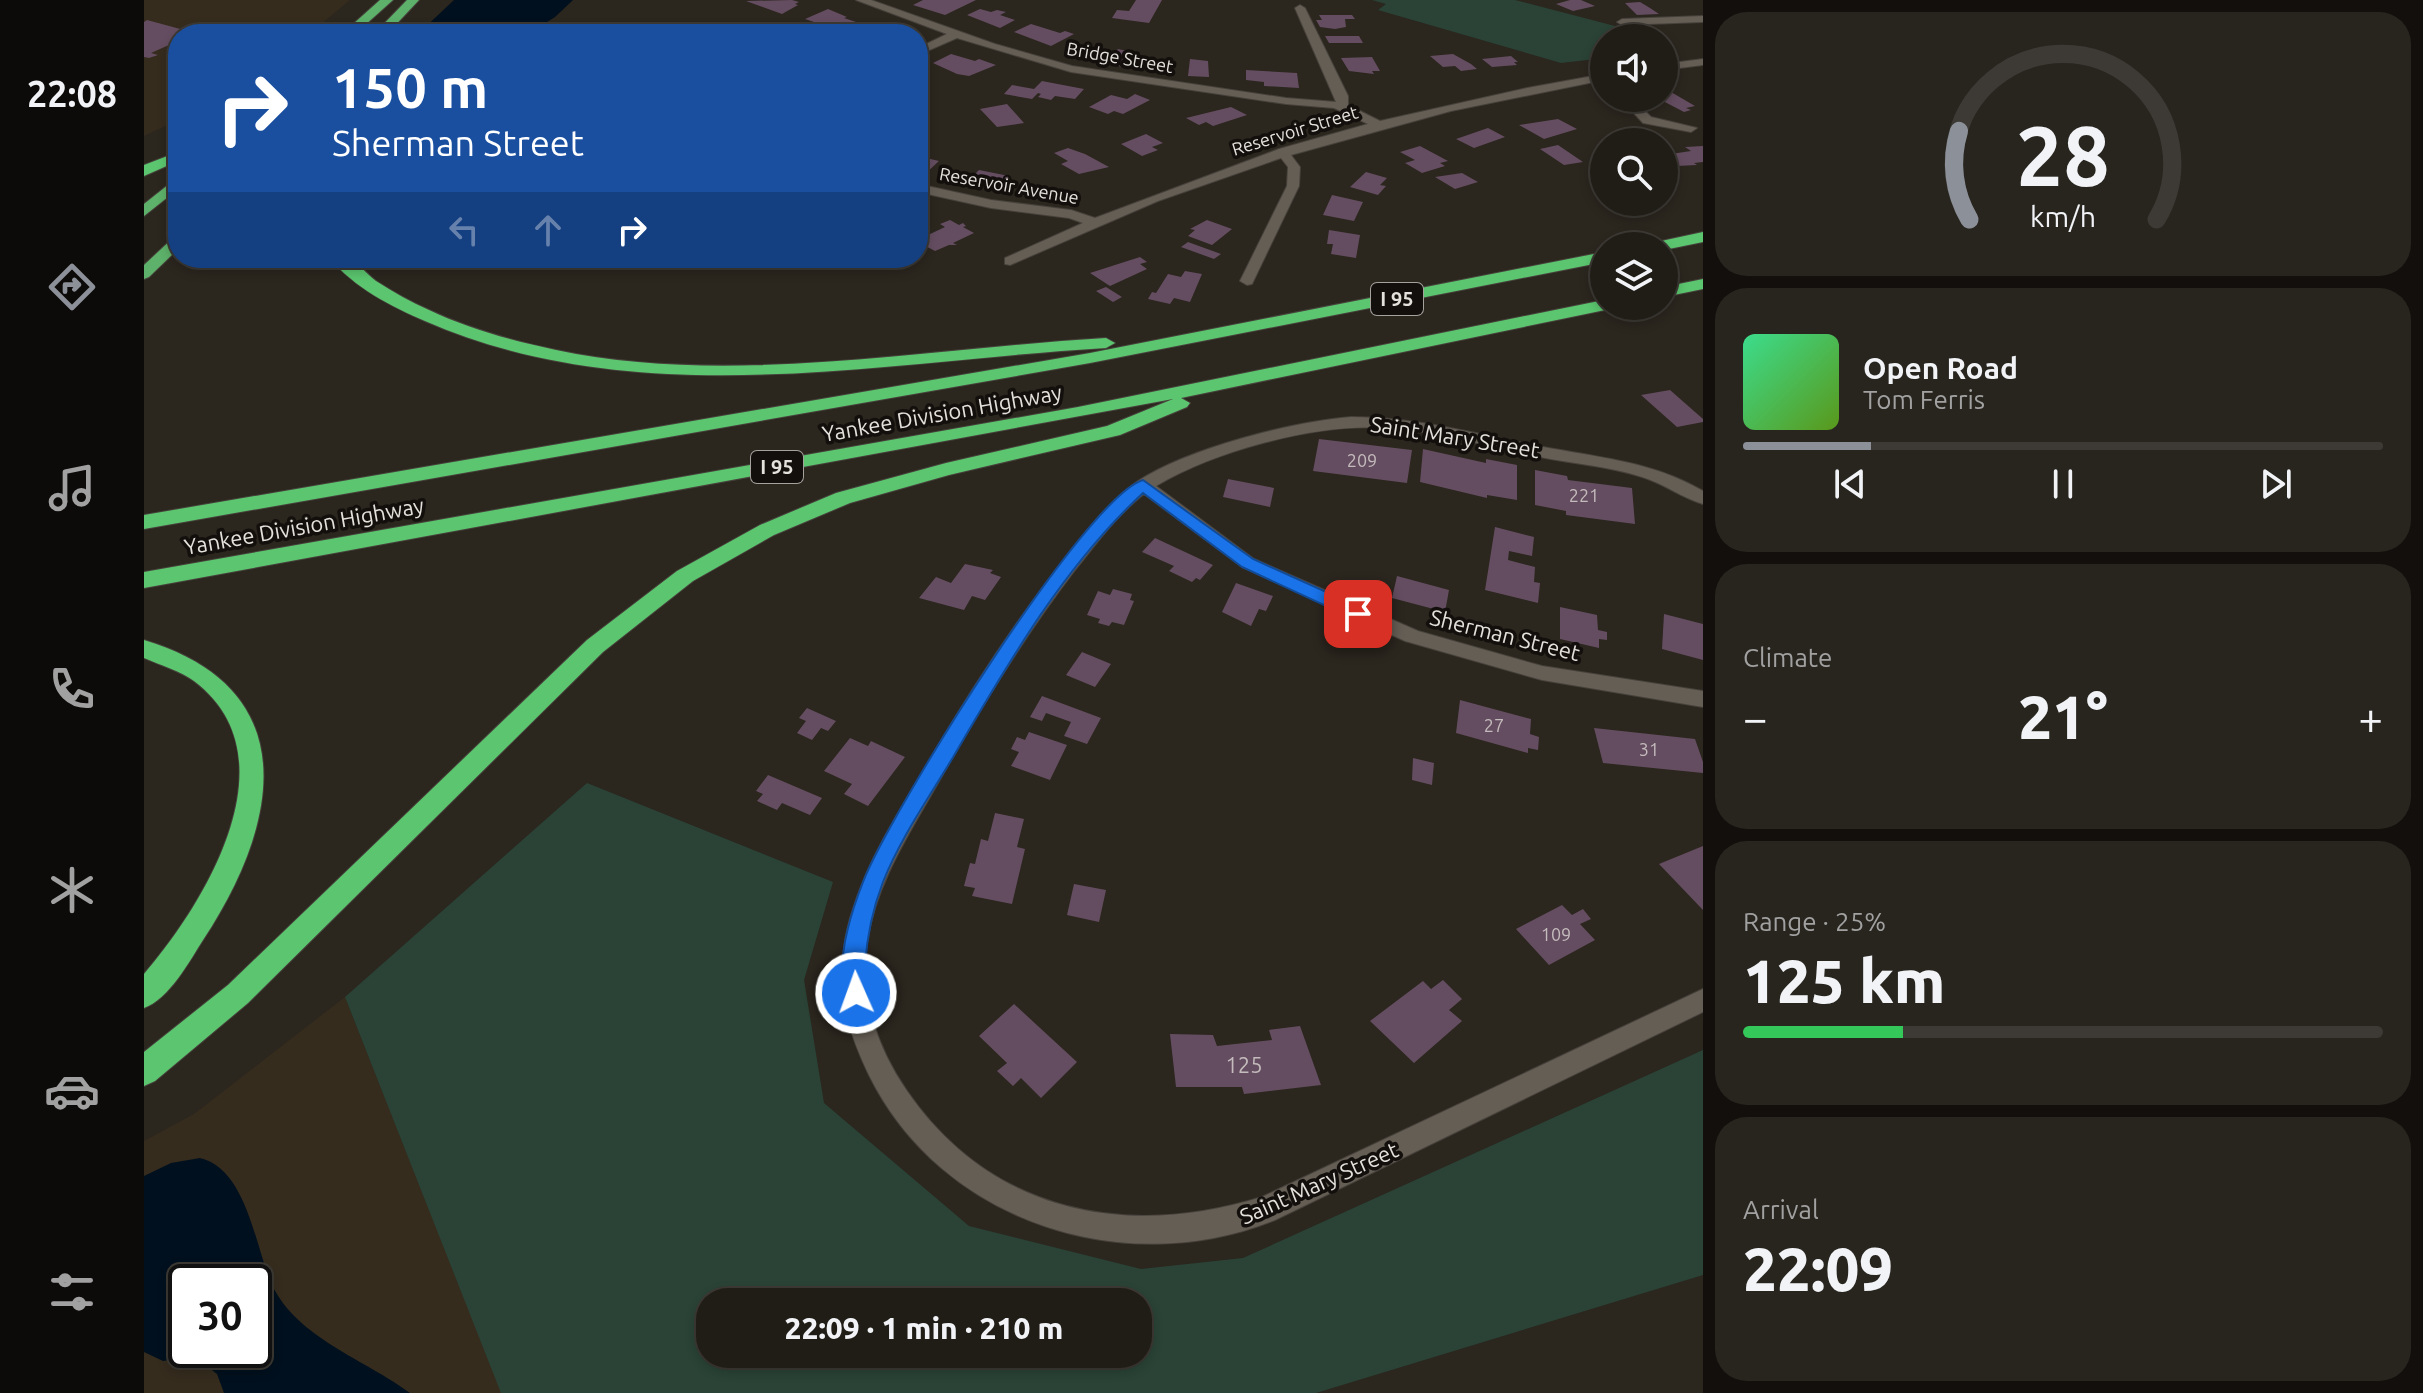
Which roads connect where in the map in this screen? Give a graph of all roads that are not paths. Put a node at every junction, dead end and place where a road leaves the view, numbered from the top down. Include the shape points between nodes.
1 (369, 0) edge
2 (387, 0) edge
3 (413, 0) edge
4 (423, 0) edge
5 (861, 0) edge
6 (1300, 8) dead end
7 (1703, 19) edge
8 (1622, 22) dead end
9 (345, 24) edge
10 (359, 24) edge
11 (390, 24) edge
12 (392, 24) edge
13 (956, 34) junction
14 (928, 47) edge
15 (1703, 62) edge
16 (1678, 65) edge
17 (1590, 80) edge
18 (1342, 106) junction
19 (1639, 112) edge
20 (1378, 125) junction
21 (1691, 128) dead end
22 (1283, 152) junction
23 (168, 160) edge
24 (144, 171) edge
25 (168, 190) edge
26 (928, 190) edge
27 (144, 212) edge
28 (1093, 222) junction
29 (1703, 237) edge
30 (1678, 242) edge
31 (168, 251) edge
32 (1590, 260) edge
33 (1010, 261) dead end
34 (351, 268) edge
35 (144, 274) edge
36 (1247, 281) dead end
37 (1703, 284) edge
38 (1678, 289) edge
39 (1590, 308) edge
40 (1189, 340) junction
41 (1231, 383) junction
42 (1143, 485) junction
43 (1703, 498) edge
44 (144, 522) edge
45 (144, 580) edge
46 (144, 648) edge
47 (1703, 699) edge
48 (144, 995) edge
49 (1703, 1000) edge
50 (144, 1071) edge

1 - 9 highway
2 - 10 highway
3 - 11 highway
4 - 12 highway
5 - 13 street, Bridge Street
6 - 18 street
7 - 8 street
13 - 14 street
13 - 18 street, Bridge Street via 1085,72
15 - 16 street
17 - 20 street, Reservoir Street
18 - 20 street, Bridge Street
19 - 21 street via 1647,120
20 - 22 street, Reservoir Street
22 - 28 street, Reservoir Street
22 - 36 street via 1294,167 1293,186
23 - 24 highway
25 - 27 highway
26 - 28 street, Reservoir Avenue
28 - 33 street, Reservoir Street
29 - 30 highway
31 - 35 highway
32 - 40 highway, Yankee Division Highway / I 95
34 - 40 highway via 389,297 456,328 536,352 643,368 805,369 1037,345
37 - 38 highway
39 - 41 highway, Yankee Division Highway / I 95
40 - 44 highway, Yankee Division Highway / I 95
41 - 45 highway, Yankee Division Highway / I 95
41 - 50 highway via 1113,431 833,501 696,569 595,646 238,994
42 - 43 street, Saint Mary Street via 1205,454 1362,422 1435,430 1626,467 1669,478
42 - 47 street, Sherman Street via 1248,563 1412,636 1542,673
42 - 49 street, Saint Mary Street via 1105,520 1001,657 884,858 865,903 854,968 862,1019 893,1097 930,1143 983,1184 1050,1216 1115,1230 1191,1231 1277,1204
46 - 48 highway via 199,672 225,695 247,741 252,775 248,818 227,879 199,928

